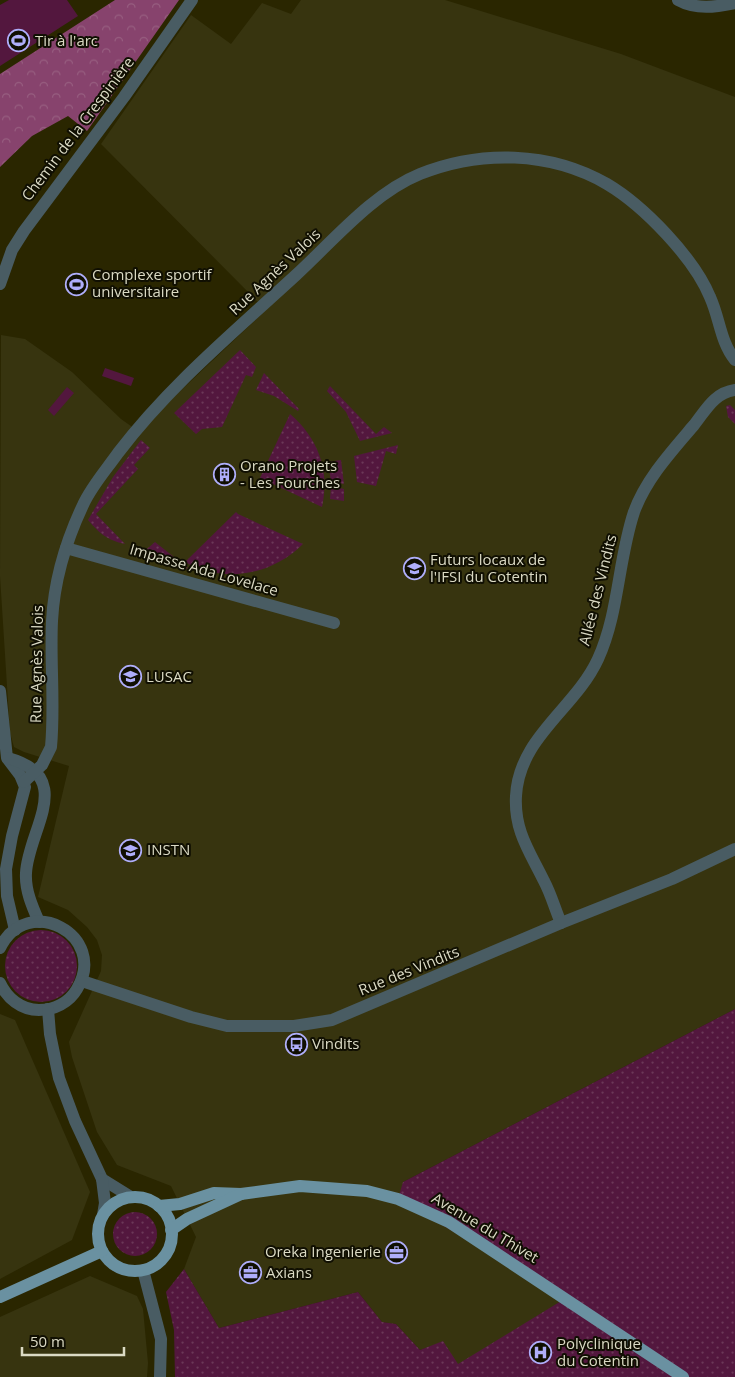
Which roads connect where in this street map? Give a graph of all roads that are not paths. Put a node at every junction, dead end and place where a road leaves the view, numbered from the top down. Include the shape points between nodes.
1 (192, 0) edge
2 (678, 0) edge
3 (735, 3) edge
4 (0, 284) edge
5 (735, 360) edge
6 (735, 390) edge
7 (66, 548) junction
8 (334, 623) dead end
9 (0, 691) edge
10 (4, 758) edge
11 (34, 773) junction
12 (24, 782) junction
13 (735, 849) edge
14 (38, 922) junction
15 (561, 923) junction
16 (15, 930) junction
17 (0, 948) edge
18 (82, 981) junction
19 (0, 983) edge
20 (48, 1009) junction
21 (102, 1178) junction
22 (242, 1194) junction
23 (130, 1197) junction
24 (159, 1206) junction
25 (103, 1215) junction
26 (171, 1230) junction
27 (102, 1251) junction
28 (143, 1270) junction
29 (0, 1297) edge
30 (160, 1377) edge
31 (684, 1377) edge

1 - 4 street, Chemin de la Crespinière via 45,200 12,250
2 - 3 street via 711,8
5 - 7 street, Rue Agnès Valois via 722,340 712,302 703,284 656,222 624,195 589,174 535,159 503,156 442,166 390,189 176,387 139,426 105,470 83,505
6 - 15 street, Allée des Vindits via 716,397 648,483 634,512 598,659 578,692 537,738 522,766 516,797 518,823
7 - 8 street, Impasse Ada Lovelace
7 - 11 street, Rue Agnès Valois via 52,622 51,747
9 - 10 street
10 - 11 street via 18,761
10 - 12 street
11 - 12 street, Rue Agnès Valois
11 - 14 street via 46,795 26,872 29,897
12 - 16 street via 25,792 6,870 7,896
13 - 15 street, Rue des Vindits via 672,879
14 - 16 street
14 - 18 street via 53,923 76,939 85,962
15 - 18 street, Rue des Vindits via 429,981 332,1020 313,1023 257,1028 227,1026
16 - 17 street
18 - 20 street via 63,1004
19 - 20 street via 12,1000 23,1006
20 - 21 street via 50,1034 63,1091
21 - 23 street
21 - 25 street
22 - 24 main road, Avenue du Thivet via 214,1193 180,1204
22 - 26 main road, Avenue du Thivet via 187,1219
22 - 31 main road, Avenue du Thivet via 300,1186 333,1187 368,1191 414,1205 489,1247
23 - 24 main road via 146,1199
23 - 25 main road via 115,1202
24 - 26 main road via 168,1217
25 - 27 main road via 98,1233
26 - 28 main road via 170,1245 164,1256
27 - 28 main road via 120,1267
27 - 29 main road
28 - 30 street via 161,1339

